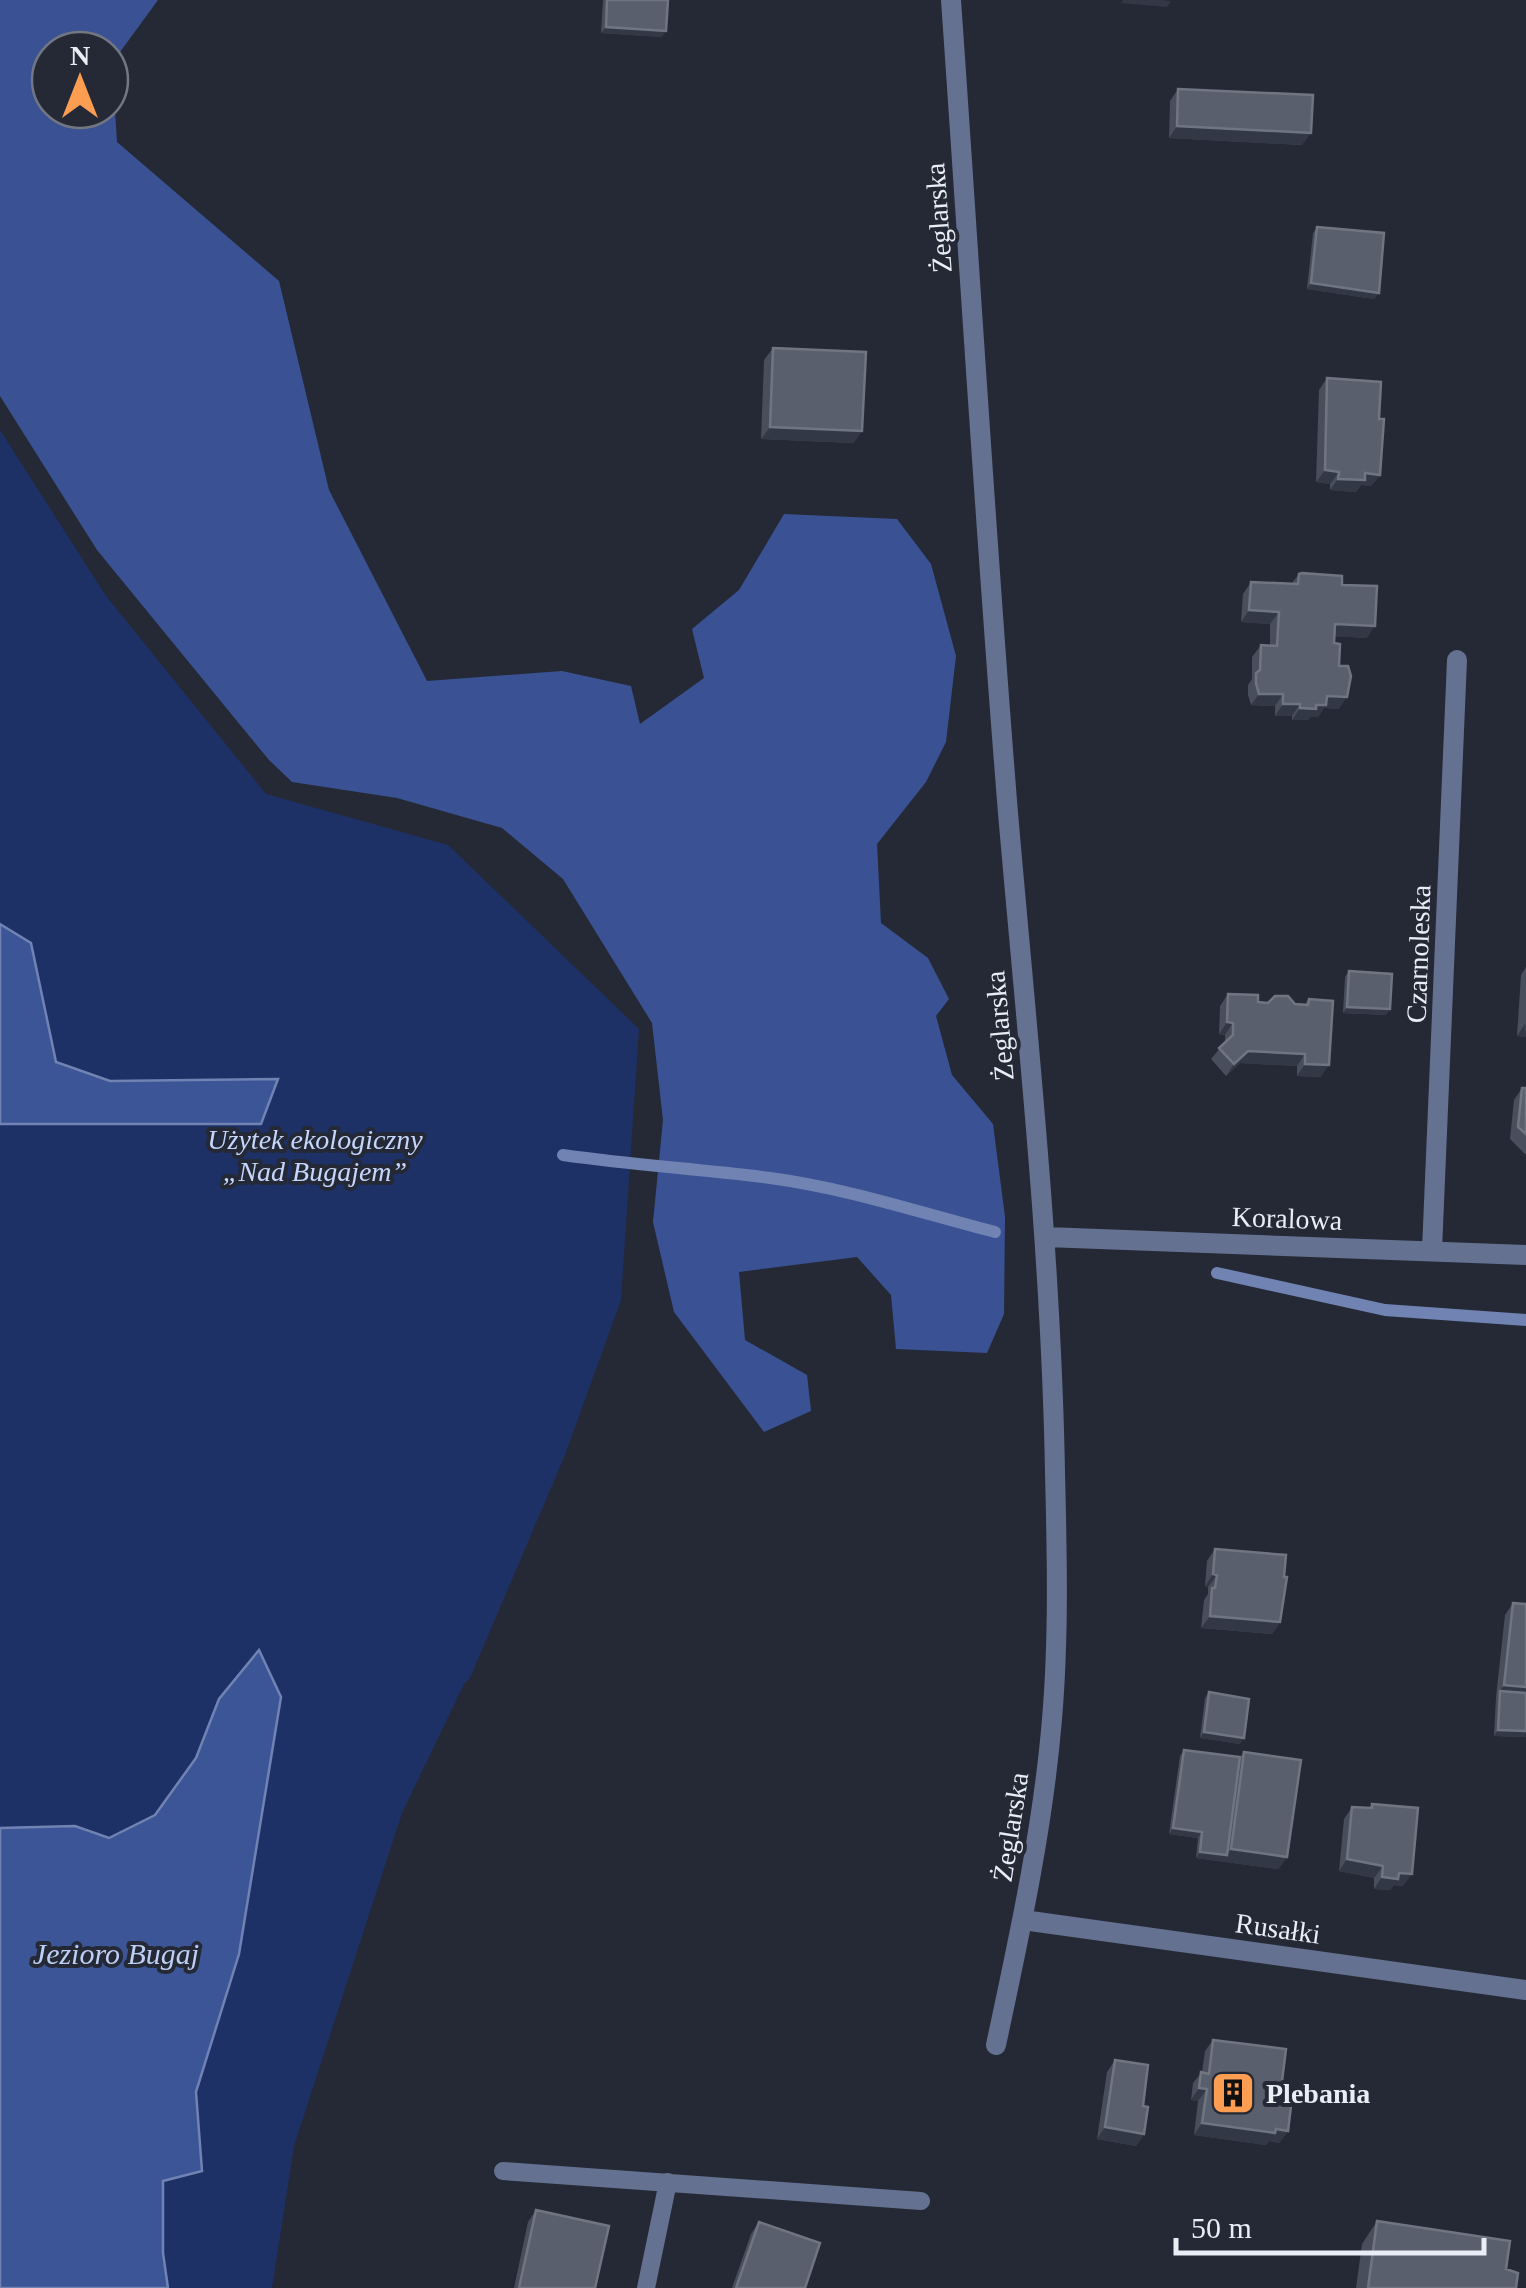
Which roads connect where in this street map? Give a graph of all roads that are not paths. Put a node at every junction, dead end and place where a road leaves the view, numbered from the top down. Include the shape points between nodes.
1 (951, 0) edge
2 (1457, 660) dead end
3 (1046, 1237) junction
4 (1432, 1250) junction
5 (1526, 1255) edge
6 (1023, 1920) junction
7 (1526, 1990) edge
8 (996, 2044) dead end
9 (503, 2171) dead end
10 (668, 2182) junction
11 (921, 2202) dead end
12 (646, 2288) edge

1 - 3 street, Żeglarska via 1003,752
2 - 4 street, Czarnoleska
3 - 4 street, Koralowa
3 - 6 street, Żeglarska via 1056,1646 1046,1779
4 - 5 street, Koralowa
6 - 7 street, Rusałki
6 - 8 street, Żeglarska
9 - 10 lane
10 - 11 lane
10 - 12 lane

